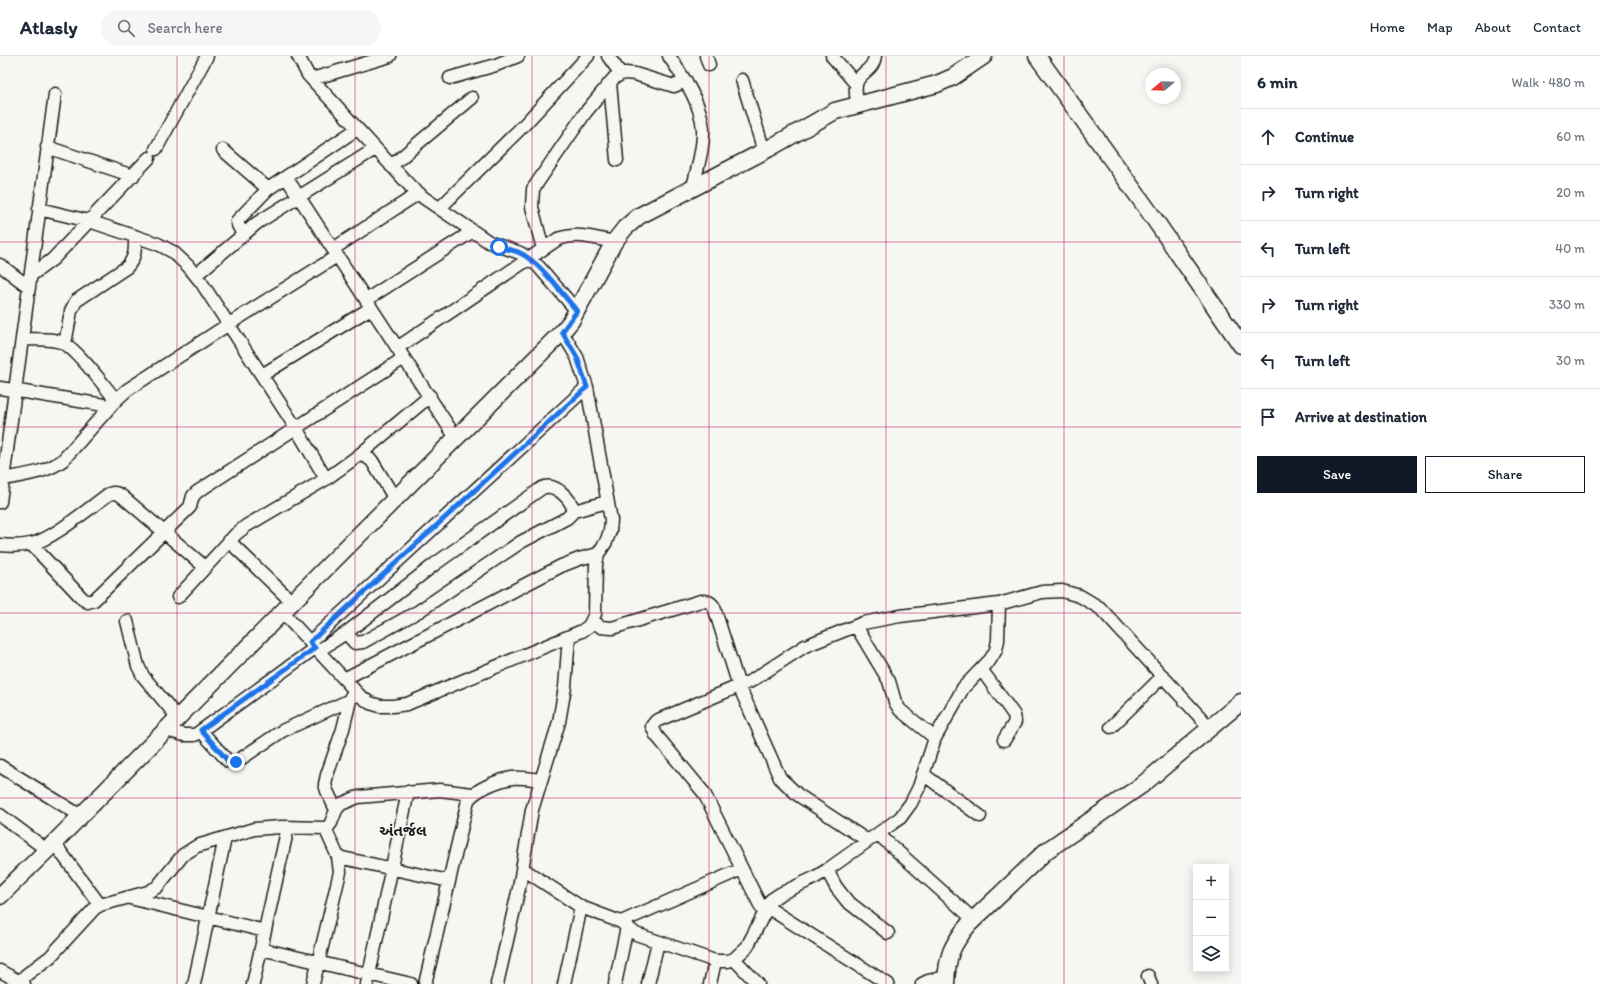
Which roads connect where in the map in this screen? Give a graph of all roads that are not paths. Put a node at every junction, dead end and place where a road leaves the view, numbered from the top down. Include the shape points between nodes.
1 (207, 56) edge
2 (298, 56) edge
3 (390, 56) edge
4 (518, 56) edge
5 (588, 56) edge
6 (608, 56) edge
7 (669, 56) edge
8 (832, 56) edge
9 (875, 56) edge
10 (984, 56) edge
11 (1038, 56) edge
12 (621, 74) junction
13 (450, 78) dead end
14 (312, 79) junction
15 (742, 80) dead end
16 (686, 81) junction
17 (610, 83) junction
18 (856, 84) junction
19 (55, 94) dead end
20 (472, 98) dead end
21 (858, 104) junction
22 (357, 129) junction
23 (47, 146) junction
24 (375, 149) junction
25 (223, 150) dead end
26 (764, 151) junction
27 (617, 160) dead end
28 (391, 166) junction
29 (133, 176) junction
30 (286, 177) junction
31 (693, 187) junction
32 (268, 189) junction
33 (419, 193) junction
34 (299, 197) junction
35 (440, 208) junction
36 (39, 209) junction
37 (89, 222) junction
38 (473, 231) junction
39 (243, 234) junction
40 (135, 236) junction
41 (614, 242) junction
42 (543, 249) junction
43 (335, 253) junction
44 (530, 258) junction
45 (0, 265) edge
46 (196, 275) junction
47 (29, 281) junction
48 (368, 304) junction
49 (577, 311) junction
50 (228, 324) junction
51 (562, 332) junction
52 (22, 339) junction
53 (65, 344) junction
54 (1241, 345) edge
55 (401, 353) junction
56 (262, 375) junction
57 (587, 387) junction
58 (0, 388) edge
59 (14, 391) junction
60 (430, 396) junction
61 (113, 403) junction
62 (296, 428) junction
63 (456, 438) junction
64 (4, 449) edge
65 (358, 456) junction
66 (3, 479) junction
67 (326, 479) junction
68 (395, 499) junction
69 (0, 502) edge
70 (608, 502) junction
71 (574, 511) junction
72 (164, 532) junction
73 (229, 541) junction
74 (32, 544) junction
75 (0, 546) edge
76 (598, 554) junction
77 (205, 567) junction
78 (178, 598) dead end
79 (999, 604) junction
80 (287, 607) junction
81 (127, 621) dead end
82 (592, 621) junction
83 (856, 626) junction
84 (346, 633) junction
85 (569, 637) junction
86 (314, 647) junction
87 (981, 669) junction
88 (1163, 676) junction
89 (344, 679) junction
90 (739, 686) junction
91 (352, 695) junction
92 (1241, 702) edge
93 (178, 718) junction
94 (1111, 727) dead end
95 (1210, 728) junction
96 (166, 730) junction
97 (201, 730) junction
98 (935, 738) junction
99 (1004, 740) dead end
100 (0, 766) edge
101 (923, 774) junction
102 (541, 780) junction
103 (408, 792) junction
104 (472, 794) junction
105 (336, 810) junction
106 (0, 815) edge
107 (81, 816) junction
108 (980, 816) dead end
109 (288, 827) junction
110 (325, 828) junction
111 (878, 834) junction
112 (225, 838) junction
113 (868, 841) junction
114 (51, 847) junction
115 (338, 857) junction
116 (392, 868) junction
117 (523, 869) junction
118 (742, 869) junction
119 (827, 870) junction
120 (448, 881) junction
121 (0, 896) edge
122 (129, 898) junction
123 (100, 904) junction
124 (581, 907) junction
125 (766, 910) junction
126 (208, 917) junction
127 (974, 920) junction
128 (624, 925) junction
129 (265, 931) junction
130 (888, 932) dead end
131 (658, 942) junction
132 (261, 949) junction
133 (734, 959) junction
134 (715, 961) junction
135 (318, 962) junction
136 (0, 971) edge
137 (368, 979) edge
138 (946, 981) edge
139 (20, 983) edge
140 (194, 984) edge
141 (253, 984) edge
142 (313, 984) edge
143 (412, 984) edge
144 (425, 984) edge
145 (497, 984) edge
146 (564, 984) edge
147 (615, 984) edge
148 (648, 984) edge
149 (710, 984) edge
150 (758, 984) edge
151 (888, 984) edge
152 (922, 984) edge

1 - 29 street via 153,154
2 - 14 street
3 - 14 street
4 - 13 street
5 - 35 street via 524,125
6 - 12 street
7 - 16 street
8 - 18 street
9 - 18 street via 871,66
10 - 21 street via 953,77 937,84
11 - 54 street
12 - 16 street via 634,74 674,86
12 - 17 street
14 - 22 street
15 - 26 street
16 - 31 street via 703,128
17 - 27 street
17 - 42 street via 585,113 533,190 532,207
18 - 21 street
19 - 23 street
20 - 28 street
21 - 26 street via 828,115
22 - 24 street
22 - 30 street
23 - 29 street
23 - 36 street
24 - 28 street
24 - 34 street
25 - 32 street
26 - 31 street
28 - 33 street
29 - 37 street
30 - 32 street
30 - 34 street
31 - 41 street via 639,216
32 - 39 street via 237,221
33 - 35 street
33 - 43 street
34 - 39 street
34 - 43 street
35 - 38 street
36 - 37 street
36 - 47 street
37 - 40 street
37 - 47 street
38 - 44 street via 489,242
38 - 48 street
39 - 46 street
40 - 46 street via 173,252
40 - 53 street via 133,261 76,302 71,311
41 - 42 street via 569,235
41 - 49 street
42 - 44 street
43 - 48 street
43 - 50 street
44 - 49 street
44 - 55 street
45 - 47 street
46 - 50 street
47 - 52 street
48 - 55 street
48 - 56 street
49 - 51 street
50 - 56 street
50 - 61 street via 127,390
51 - 57 street via 577,357
51 - 63 street
52 - 53 street
52 - 59 street
53 - 61 street via 74,351
55 - 60 street
55 - 62 street
56 - 62 street
57 - 70 street
57 - 86 street
58 - 59 street
59 - 61 street
59 - 64 street
60 - 63 street
60 - 65 street
61 - 66 street via 63,460 40,472
62 - 67 street
62 - 72 street via 197,492 190,507
63 - 68 street
64 - 66 street
65 - 67 street
65 - 68 street via 364,455 372,461
66 - 69 street
67 - 73 street via 246,526
68 - 80 street
70 - 71 street
70 - 76 street via 610,531
71 - 84 street via 567,518 521,542 420,611 363,642 355,643
71 - 84 street via 570,500 554,487 542,488 435,564
72 - 74 street via 123,496 113,493 47,538
72 - 74 street via 94,600 88,602
72 - 77 street
73 - 77 street
73 - 80 street
74 - 75 street
76 - 82 street via 595,610
76 - 89 street via 561,566
77 - 78 street
79 - 83 street via 879,620
79 - 87 street via 997,645 990,660
79 - 88 street via 1042,592 1062,591 1080,596 1100,608
80 - 86 street
80 - 93 street
81 - 93 street via 138,666 143,676
82 - 85 street via 582,631
82 - 90 street via 601,627 612,628 701,602 711,603
83 - 90 street via 805,646 760,676
83 - 98 street via 888,681 900,710
84 - 86 street
85 - 91 street via 407,704 380,706
85 - 102 street via 559,722
86 - 89 street
86 - 97 street
87 - 98 street via 964,688
87 - 99 street via 1014,715 1015,722
88 - 94 street
88 - 95 street
89 - 91 street
90 - 113 street via 780,778 798,795
90 - 118 street via 656,721 652,726 656,735 704,793
91 - 97 street via 282,731 236,762 228,761
91 - 105 street via 325,784
92 - 95 street
93 - 96 street
95 - 127 street via 1142,785 1046,851
96 - 97 street via 191,735
96 - 107 street
98 - 101 street
100 - 107 street
101 - 108 street
101 - 111 street via 911,803 900,818
102 - 104 street via 513,778
102 - 117 street via 532,810
103 - 104 street via 440,790
103 - 105 street via 358,797 341,804
103 - 116 street
104 - 120 street via 465,807
105 - 110 street via 331,823
106 - 114 street
107 - 114 street
109 - 110 street
109 - 112 street via 254,829
109 - 129 street
110 - 115 street
111 - 113 street
111 - 127 street
112 - 122 street via 188,850 157,887
112 - 126 street
113 - 119 street
114 - 121 street
114 - 123 street
115 - 116 street
115 - 135 street via 340,872
116 - 120 street
116 - 137 street
117 - 124 street
117 - 145 street
118 - 125 street
118 - 128 street
119 - 125 street via 780,894 771,900
119 - 130 street via 847,901
120 - 144 street
122 - 123 street
122 - 126 street
123 - 139 street via 50,957
124 - 128 street
124 - 146 street
125 - 133 street via 747,947
125 - 151 street
126 - 129 street
126 - 140 street
127 - 138 street via 958,937 948,958
128 - 131 street via 636,934
128 - 147 street
129 - 132 street
131 - 134 street
131 - 148 street
132 - 135 street
132 - 141 street
133 - 134 street
133 - 150 street
134 - 149 street
135 - 137 street
135 - 142 street
136 - 139 street
137 - 143 street
138 - 152 street via 928,980

